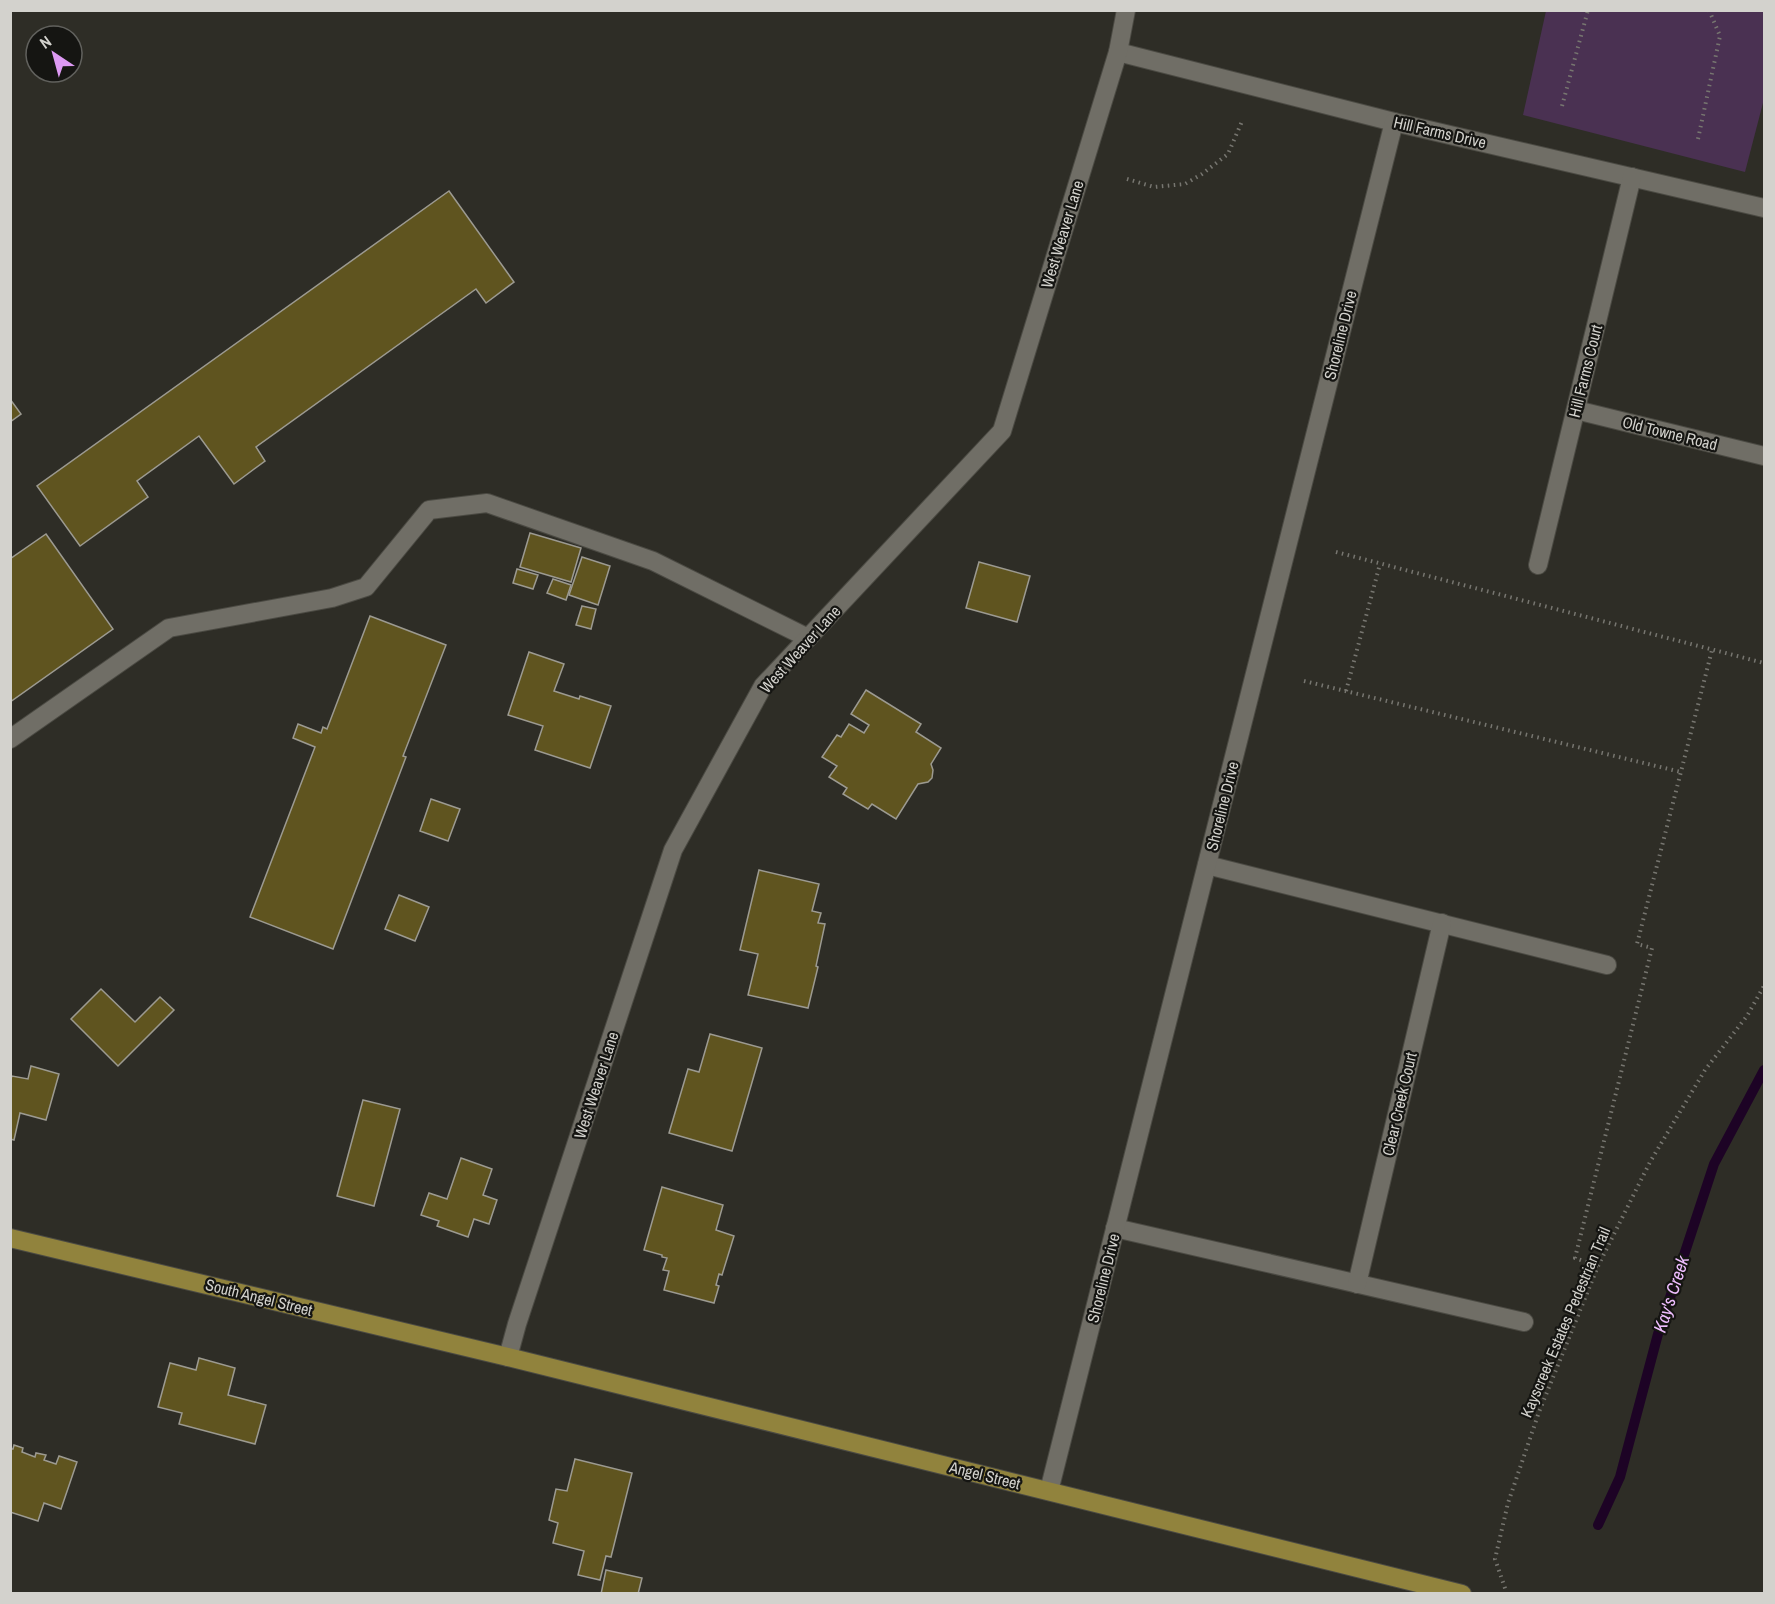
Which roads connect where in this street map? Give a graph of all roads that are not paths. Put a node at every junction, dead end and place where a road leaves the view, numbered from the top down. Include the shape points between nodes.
1 (1126, 10) edge
2 (1118, 51) junction
3 (1394, 122) junction
4 (1632, 177) junction
5 (1764, 208) edge
6 (1576, 410) junction
7 (1764, 456) edge
8 (1538, 565) dead end
9 (808, 638) junction
10 (10, 739) edge
11 (1207, 865) junction
12 (1442, 923) junction
13 (1607, 964) dead end
14 (1115, 1228) junction
15 (10, 1238) edge
16 (1357, 1284) junction
17 (1524, 1322) dead end
18 (508, 1357) junction
19 (1049, 1491) junction
20 (1462, 1593) edge

1 - 2 street, West Weaver Lane
2 - 3 street, Hill Farms Drive
2 - 9 street, West Weaver Lane via 1002,431
3 - 4 street, Hill Farms Drive
3 - 11 street, Shoreline Drive
4 - 5 street, Hill Farms Drive
4 - 6 street, Hill Farms Court
6 - 7 street, Old Towne Road
6 - 8 street, Hill Farms Court
9 - 10 street via 653,561 487,503 429,510 366,587 332,598 169,628
9 - 18 street, West Weaver Lane via 763,686 673,850
11 - 12 street
11 - 14 street, Shoreline Drive
12 - 13 street
12 - 16 street, Clear Creek Court
14 - 16 street
14 - 19 street, Shoreline Drive
15 - 18 main road, South Angel Street
16 - 17 street
18 - 19 main road, Angel Street
19 - 20 main road, Angel Street

